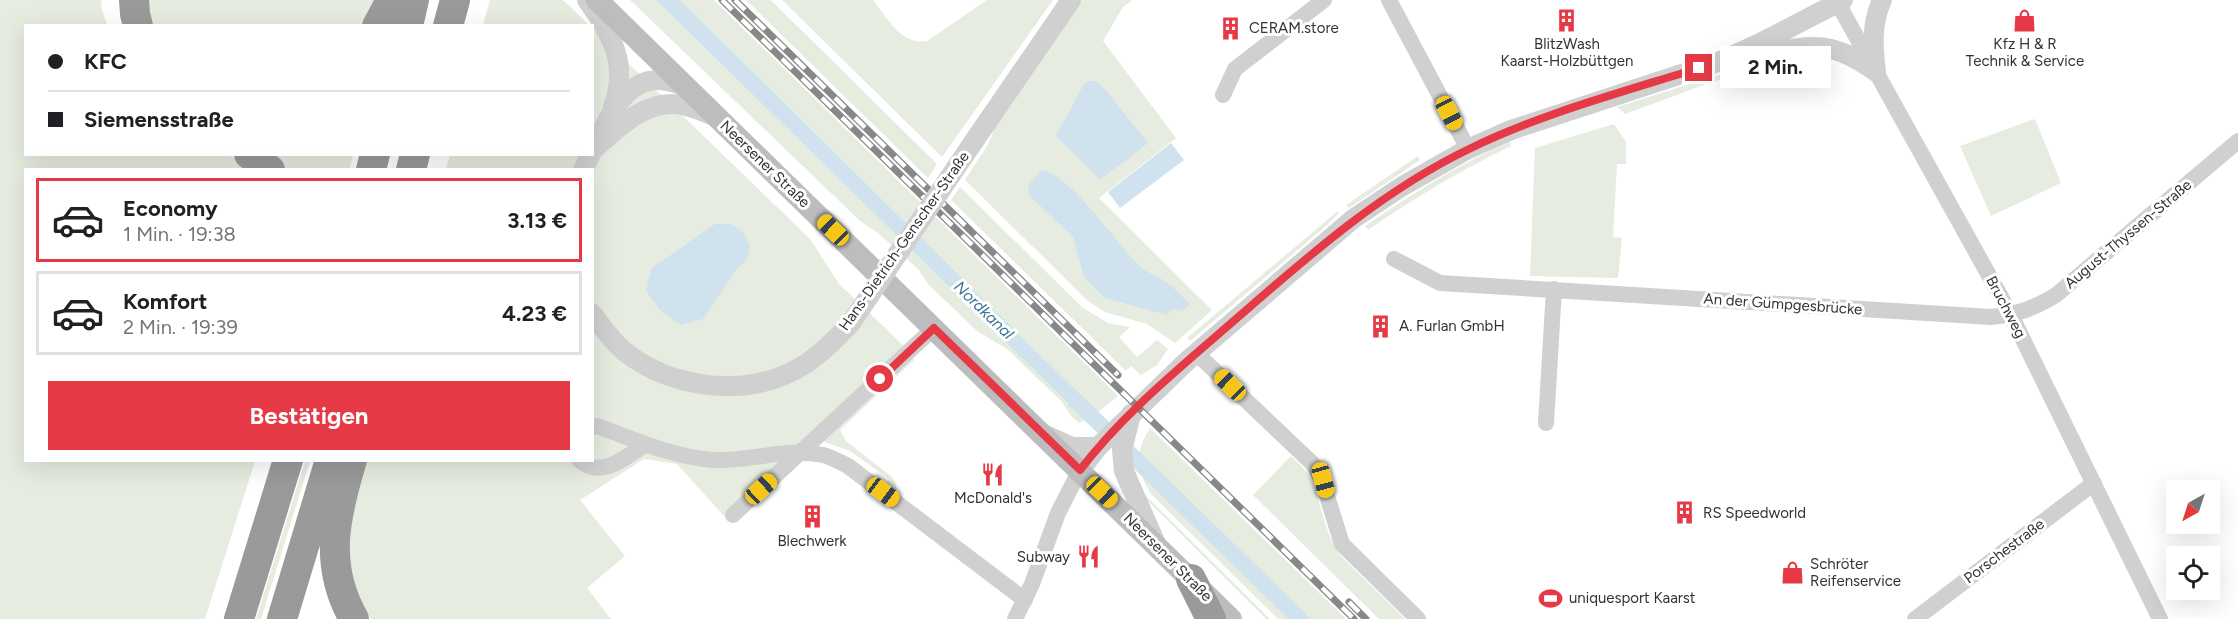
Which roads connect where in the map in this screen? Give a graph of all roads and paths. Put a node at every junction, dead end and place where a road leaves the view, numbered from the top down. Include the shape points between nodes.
1 (118, 0) edge
2 (134, 0) edge
3 (391, 0) edge
4 (414, 0) edge
5 (455, 0) edge
6 (587, 0) edge
7 (597, 0) edge
8 (1071, 0) edge
9 (1324, 0) edge
10 (1389, 0) edge
11 (1882, 0) edge
12 (1839, 1) edge
13 (120, 24) edge
14 (138, 24) edge
15 (378, 24) edge
16 (408, 24) edge
17 (449, 24) edge
18 (1718, 62) junction
19 (1876, 72) junction
20 (686, 86) junction
21 (1223, 95) dead end
22 (610, 112) junction
23 (717, 117) junction
24 (2238, 141) edge
25 (594, 147) edge
26 (594, 149) edge
27 (1468, 149) junction
28 (252, 156) edge
29 (267, 168) edge
30 (1394, 259) dead end
31 (1554, 289) junction
32 (2011, 315) junction
33 (594, 317) edge
34 (934, 328) junction
35 (1196, 353) junction
36 (1131, 414) junction
37 (1546, 423) dead end
38 (594, 426) edge
39 (1042, 433) junction
40 (646, 444) junction
41 (1098, 447) junction
42 (802, 452) junction
43 (268, 462) edge
44 (287, 462) edge
45 (329, 462) edge
46 (351, 462) edge
47 (582, 462) edge
48 (1080, 470) junction
49 (2094, 483) junction
50 (734, 515) dead end
51 (1158, 546) junction
52 (1191, 579) junction
53 (1025, 600) junction
54 (222, 619) edge
55 (239, 619) edge
56 (282, 619) edge
57 (354, 619) edge
58 (1016, 619) edge
59 (1211, 619) edge
60 (1231, 619) edge
61 (1418, 619) edge
62 (1915, 619) edge
63 (2160, 619) edge

1 - 13 highway
2 - 14 highway
3 - 15 highway
4 - 16 highway
5 - 17 highway
6 - 22 street via 614,46 621,68 619,90
7 - 20 main road, Neersener Straße
8 - 33 street, Hans-Dietrich-Genscher-Straße, bridge via 851,323 805,364 776,378 742,385 680,381 625,352
9 - 21 street via 1235,69
10 - 27 street
11 - 19 street via 1872,46
12 - 18 street
12 - 19 street, Bruchweg
18 - 19 street via 1826,47 1843,51
18 - 27 street via 1530,123
19 - 32 street, Bruchweg
20 - 22 street via 658,80 643,82
20 - 23 main road, Neersener Straße
22 - 25 street
23 - 26 street via 672,104 652,108 634,116
23 - 34 main road, Neersener Straße
24 - 32 street, August-Thyssen-Straße via 2056,295
27 - 35 street via 1353,219
28 - 29 highway
30 - 31 street, An der Gümpgesbrücke via 1440,283
31 - 32 street, An der Gümpgesbrücke via 1991,317
31 - 37 street
32 - 49 street, Bruchweg
34 - 39 main road, Neersener Straße
34 - 42 street
35 - 36 street
35 - 61 street via 1312,463 1323,480 1342,544
36 - 41 street
36 - 51 street via 1122,450 1124,471
38 - 40 street
39 - 41 street via 1072,447
39 - 48 main road, Neersener Straße
40 - 42 street via 713,460
40 - 47 street via 599,470
41 - 48 street
42 - 50 street
42 - 53 street via 825,455 848,466
43 - 54 highway
44 - 55 highway
45 - 56 highway
46 - 57 highway via 334,540 337,576
48 - 51 main road, Neersener Straße
48 - 53 street via 1058,513
49 - 62 street, Porschestraße
49 - 63 street, Bruchweg
51 - 52 main road, Neersener Straße
52 - 59 highway
52 - 60 main road, Neersener Straße
53 - 58 street

